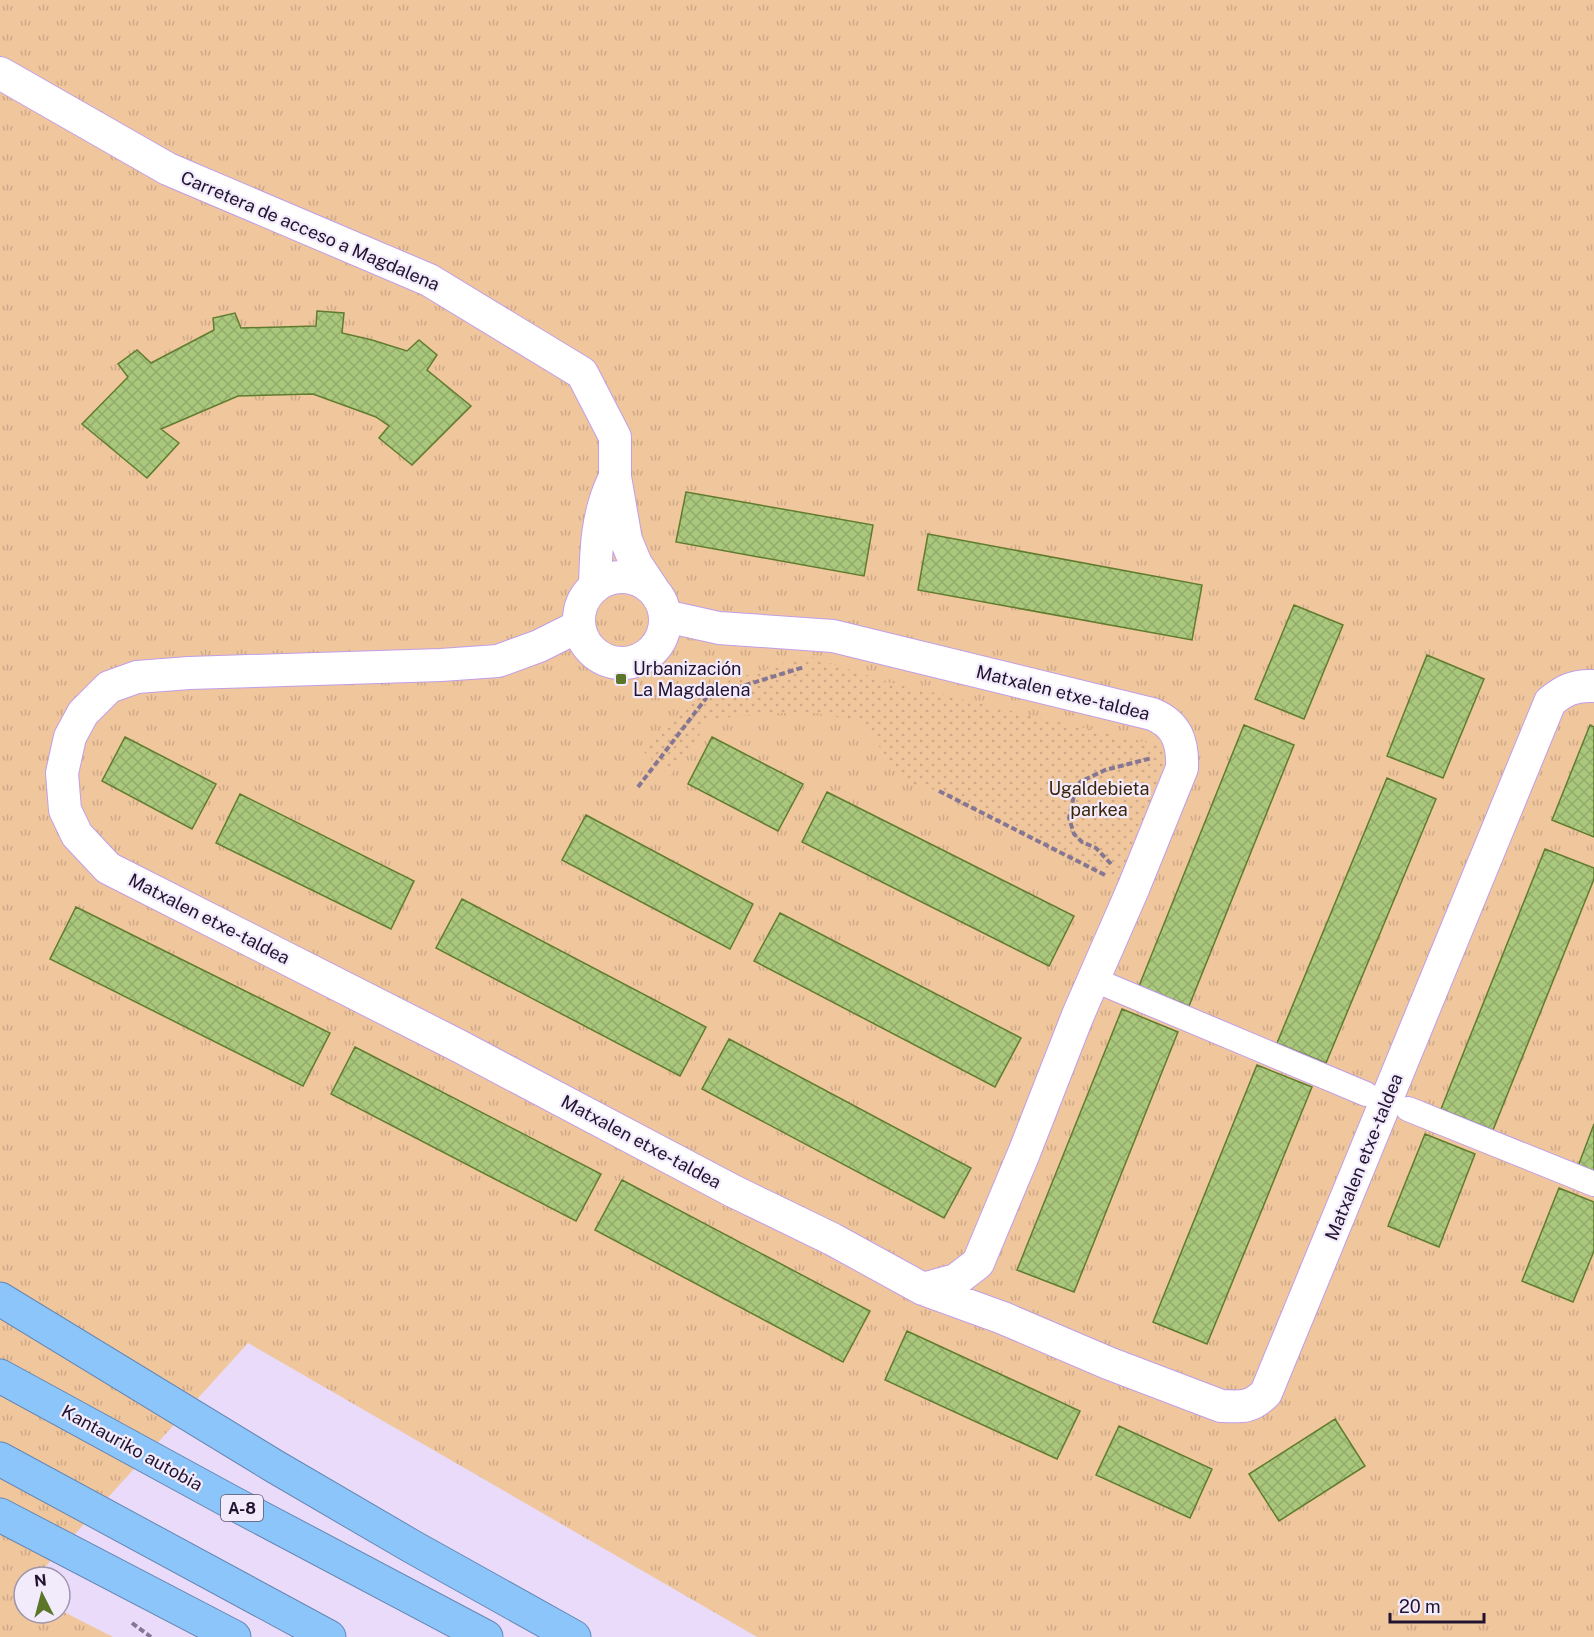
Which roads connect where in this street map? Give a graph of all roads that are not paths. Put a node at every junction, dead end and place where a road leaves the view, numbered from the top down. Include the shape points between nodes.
1 (0, 73) edge
2 (615, 477) junction
3 (595, 586) junction
4 (659, 604) junction
5 (579, 626) junction
6 (1594, 687) edge
7 (1109, 986) dead end
8 (1366, 1094) dead end
9 (1408, 1109) dead end
10 (1594, 1184) edge
11 (978, 1263) junction
12 (923, 1289) junction
13 (0, 1299) edge
14 (1003, 1318) junction
15 (0, 1376) edge
16 (0, 1459) edge
17 (0, 1515) edge
18 (234, 1637) edge
19 (329, 1637) edge
20 (486, 1637) edge
21 (574, 1637) edge

1 - 2 street, Carretera de acceso a Magdalena via 168,169 429,280 582,373 615,437
2 - 3 street, Carretera de acceso a Magdalena via 605,499 596,546
2 - 4 street, Carretera de acceso a Magdalena via 626,540
3 - 4 street via 606,579 632,578 644,583
3 - 5 street via 582,604
4 - 5 street via 664,631 647,655 634,661 605,660 583,640
4 - 11 street, Matxalen etxe-taldea via 719,627 833,636 1152,714 1165,719 1178,736 1183,751 1182,768
5 - 12 street, Matxalen etxe-taldea via 498,661 189,673 137,677 109,687 83,713 70,737 62,773 66,810 77,835 108,868 448,1040
6 - 14 street, Matxalen etxe-taldea via 1579,686 1550,702 1266,1393 1256,1403 1221,1406
7 - 8 street
9 - 10 street
11 - 12 street via 956,1280
11 - 14 street, Matxalen etxe-taldea via 981,1290
12 - 14 street, Matxalen etxe-taldea
13 - 21 highway via 304,1484
15 - 20 highway, Kantauriko autobia / A-8
16 - 19 highway
17 - 18 highway

